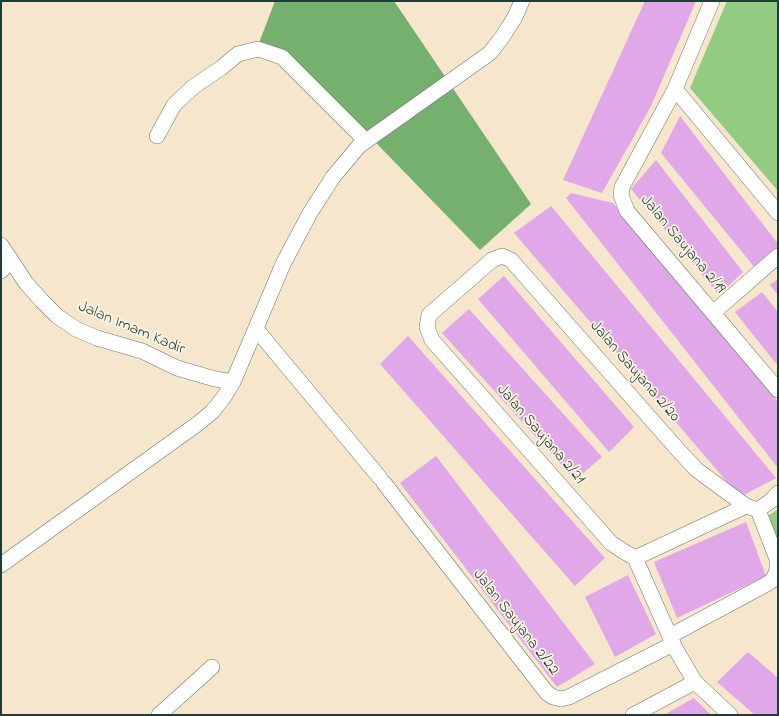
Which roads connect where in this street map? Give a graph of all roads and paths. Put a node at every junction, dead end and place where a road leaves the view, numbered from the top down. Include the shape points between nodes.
1 (522, 1) edge
2 (712, 1) edge
3 (675, 88) junction
4 (157, 136) dead end
5 (366, 141) junction
6 (778, 213) edge
7 (1, 245) edge
8 (778, 256) edge
9 (6, 266) edge
10 (714, 312) junction
11 (427, 327) joint
12 (256, 329) junction
13 (233, 382) junction
14 (778, 390) edge
15 (778, 493) edge
16 (752, 508) junction
17 (635, 558) junction
18 (1, 565) edge
19 (672, 643) junction
20 (212, 667) dead end
21 (694, 680) junction
22 (159, 715) edge
23 (633, 715) edge
24 (730, 715) edge

1 - 5 street via 515,17 490,53
2 - 3 street, Jalan Saujana 2/19
3 - 6 street
3 - 10 street, Jalan Saujana 2/19 via 622,187 621,195 627,211
4 - 5 street via 174,105 193,87 238,54 258,49 282,57
5 - 12 street via 333,177 310,213 284,262
7 - 9 street, Jalan Imam Kadir
8 - 10 street
9 - 13 street, Jalan Imam Kadir via 58,316 76,329 142,352 176,368
10 - 14 street, Jalan Saujana 2/19
11 - 16 street, Jalan Saujana 2/20 via 429,315 492,260 502,256 511,260 679,451 698,470
11 - 17 street, Jalan Saujana 2/21 via 432,340 611,543
12 - 13 street
12 - 19 street, Jalan Saujana 2/22 via 382,480 547,693 553,697 569,697
13 - 18 street via 212,412 202,420
15 - 16 street via 772,500
16 - 17 street
16 - 19 street via 777,559 777,570 773,580
17 - 19 street
19 - 21 street
20 - 22 street
21 - 23 street
21 - 24 street

